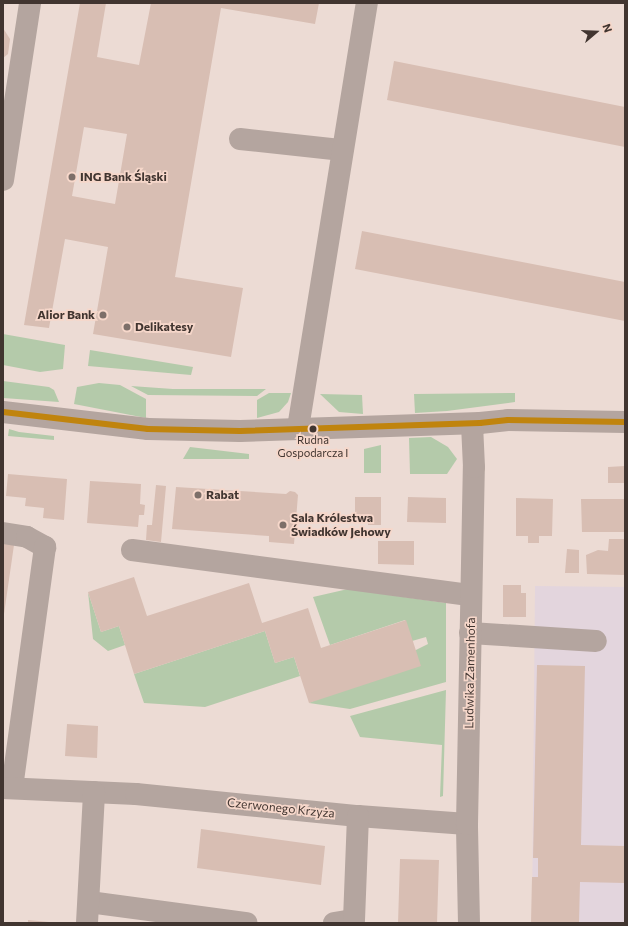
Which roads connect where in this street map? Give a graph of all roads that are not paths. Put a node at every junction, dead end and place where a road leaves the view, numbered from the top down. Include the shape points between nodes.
1 (30, 3) edge
2 (367, 3) edge
3 (240, 139) dead end
4 (342, 150) junction
5 (3, 180) edge
6 (3, 412) edge
7 (625, 422) edge
8 (472, 424) junction
9 (298, 428) junction
10 (3, 533) edge
11 (132, 550) dead end
12 (471, 595) junction
13 (470, 634) junction
14 (596, 641) dead end
15 (8, 788) edge
16 (94, 792) junction
17 (358, 816) junction
18 (467, 824) junction
19 (88, 912) edge
20 (348, 922) edge
21 (247, 923) edge
22 (469, 923) edge

1 - 5 street
2 - 4 street
3 - 4 street
4 - 9 street
6 - 9 street via 148,429 240,431
7 - 8 street via 529,420
8 - 9 street
8 - 12 street, Ludwika Zamenhofa via 474,467
10 - 15 street via 27,537 45,547
11 - 12 street
12 - 13 street, Ludwika Zamenhofa
13 - 14 street
13 - 18 street, Ludwika Zamenhofa
15 - 16 street, Czerwonego Krzyża
16 - 17 street, Czerwonego Krzyża
16 - 19 street
17 - 18 street, Czerwonego Krzyża
17 - 20 street
18 - 22 street, Ludwika Zamenhofa
19 - 21 street

